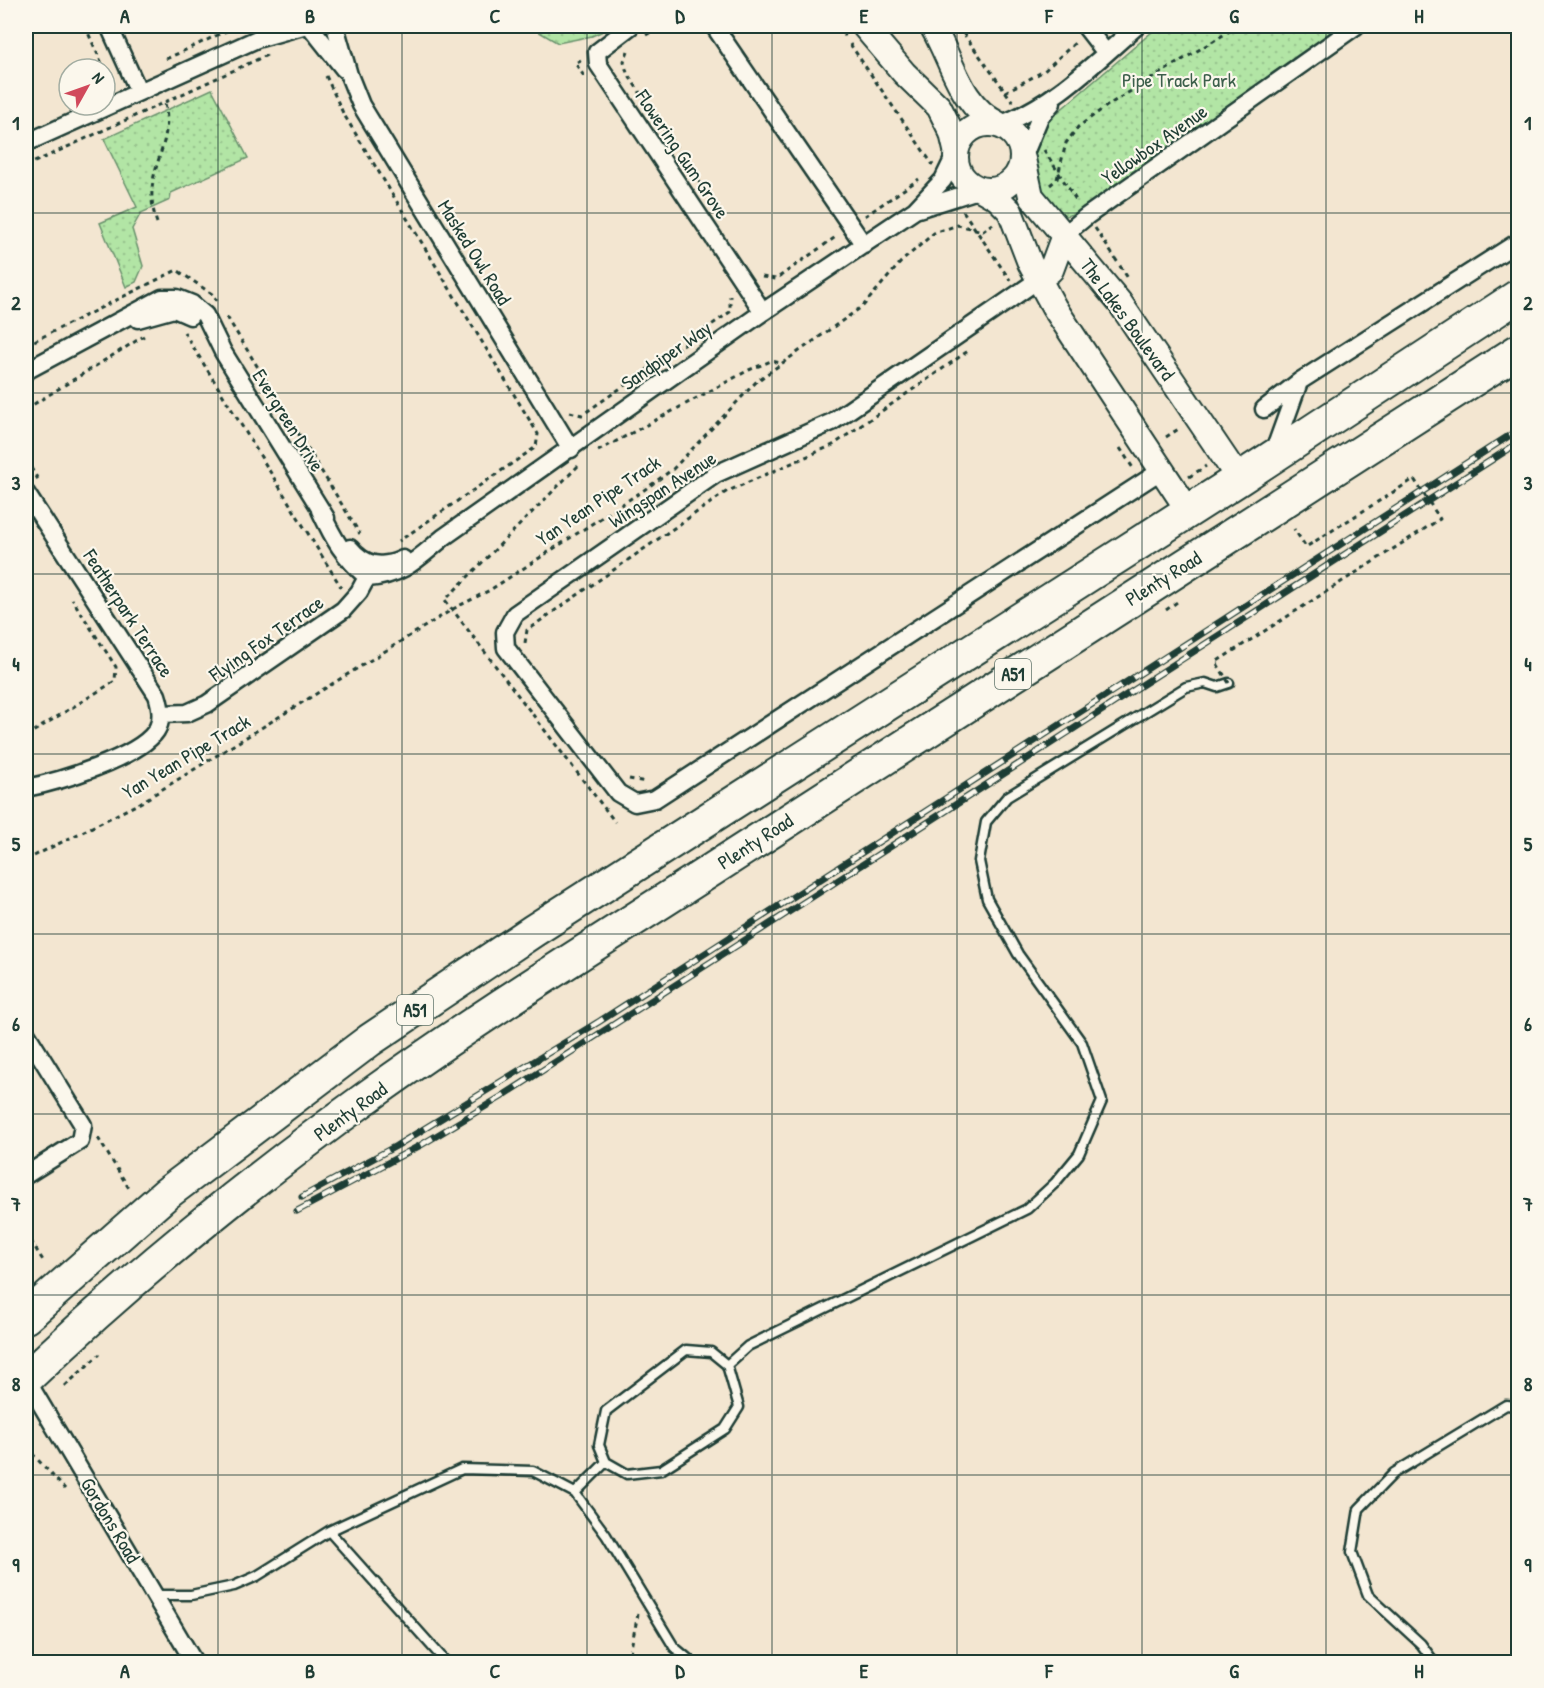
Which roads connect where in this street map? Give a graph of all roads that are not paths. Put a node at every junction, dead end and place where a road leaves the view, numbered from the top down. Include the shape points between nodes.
1 (109, 26) edge
2 (274, 26) edge
3 (335, 26) edge
4 (631, 26) edge
5 (714, 26) edge
6 (864, 26) edge
7 (932, 26) edge
8 (1137, 26) edge
9 (1356, 26) edge
10 (312, 27) edge
11 (1087, 28) edge
12 (256, 39) junction
13 (1106, 53) junction
14 (349, 75) junction
15 (1062, 91) junction
16 (139, 92) junction
17 (999, 124) junction
18 (26, 143) edge
19 (956, 151) junction
20 (1023, 158) junction
21 (982, 189) junction
22 (915, 210) junction
23 (1064, 235) junction
24 (1518, 242) edge
25 (864, 245) junction
26 (1029, 286) junction
27 (1518, 296) edge
28 (763, 312) junction
29 (1518, 351) edge
30 (26, 371) edge
31 (1300, 381) junction
32 (1264, 409) dead end
33 (571, 449) junction
34 (1273, 455) junction
35 (1152, 476) junction
36 (1239, 479) junction
37 (26, 493) edge
38 (1188, 510) junction
39 (1262, 517) junction
40 (1213, 548) junction
41 (370, 571) junction
42 (1229, 683) road end
43 (161, 714) junction
44 (26, 788) edge
45 (26, 1033) edge
46 (26, 1175) edge
47 (33, 1302) edge
48 (727, 1365) junction
49 (26, 1378) edge
50 (1518, 1406) edge
51 (606, 1462) junction
52 (575, 1493) junction
53 (329, 1531) junction
54 (156, 1595) junction
55 (194, 1662) edge
56 (446, 1662) edge
57 (692, 1662) edge
58 (1434, 1662) edge

1 - 16 street
2 - 12 street
3 - 14 street
4 - 28 street, Flowering Gum Grove via 597,52 598,64
5 - 25 street
6 - 19 street via 939,107
7 - 17 street via 965,97 982,116
8 - 13 street
9 - 23 street, Yellowbox Avenue
10 - 12 street
10 - 14 street
11 - 13 street
12 - 16 street
13 - 15 street
14 - 33 street, Masked Owl Road via 361,105 403,176
15 - 17 street via 1022,116
15 - 20 street via 1040,117
16 - 18 street
17 - 19 street via 967,131
17 - 20 street via 1017,137
19 - 21 street via 956,162 964,179
19 - 22 street, Sandpiper Way
20 - 21 street via 1020,170 1005,186
20 - 23 street, The Lakes Boulevard via 1031,196
21 - 22 street, Sandpiper Way
21 - 26 street via 1010,211
22 - 25 street, Sandpiper Way
23 - 26 street via 1051,270
23 - 36 street, The Lakes Boulevard via 1120,303
24 - 31 street
25 - 28 street, Sandpiper Way
26 - 35 street
26 - 35 street, Wingspan Avenue via 832,422 716,474 515,614 505,632 506,648 618,793 635,802 655,799
27 - 34 highway, A51
28 - 33 street, Sandpiper Way
29 - 39 highway, Plenty Road / A51
30 - 41 street, Evergreen Drive via 104,331 176,303 223,352 320,510 336,546 350,563
31 - 32 street
31 - 34 street
33 - 41 street, Sandpiper Way via 444,537 405,570 386,577
34 - 36 highway, A51
35 - 38 street
36 - 38 highway, A51
36 - 39 highway
37 - 43 street, Featherpark Terrace via 157,695
38 - 40 highway
38 - 47 highway, A51 via 370,1040 184,1180
39 - 40 highway, Plenty Road / A51
40 - 49 highway, Plenty Road / A51 via 746,847 371,1094 205,1221 87,1320
41 - 43 street, Flying Fox Terrace via 343,610 207,705 187,713
42 - 48 lane via 1186,687 1007,797 986,822 979,861 987,900 1018,954 1082,1043 1102,1101 1079,1154 1055,1184 1027,1209 748,1346
43 - 44 street via 159,725 148,739 119,756 71,776
45 - 46 street via 83,1125 80,1141
48 - 51 lane via 711,1352 686,1350 606,1411 599,1445
48 - 51 lane via 739,1407 725,1429 661,1470 627,1474
49 - 54 street, Gordons Road
50 - 58 lane via 1506,1404 1394,1473 1359,1509 1352,1552 1368,1595 1421,1644
51 - 52 lane
52 - 53 lane via 533,1471 462,1469
52 - 57 lane via 606,1535 674,1647
53 - 54 lane via 234,1586 191,1595
53 - 56 lane
54 - 55 street, Gordons Road

